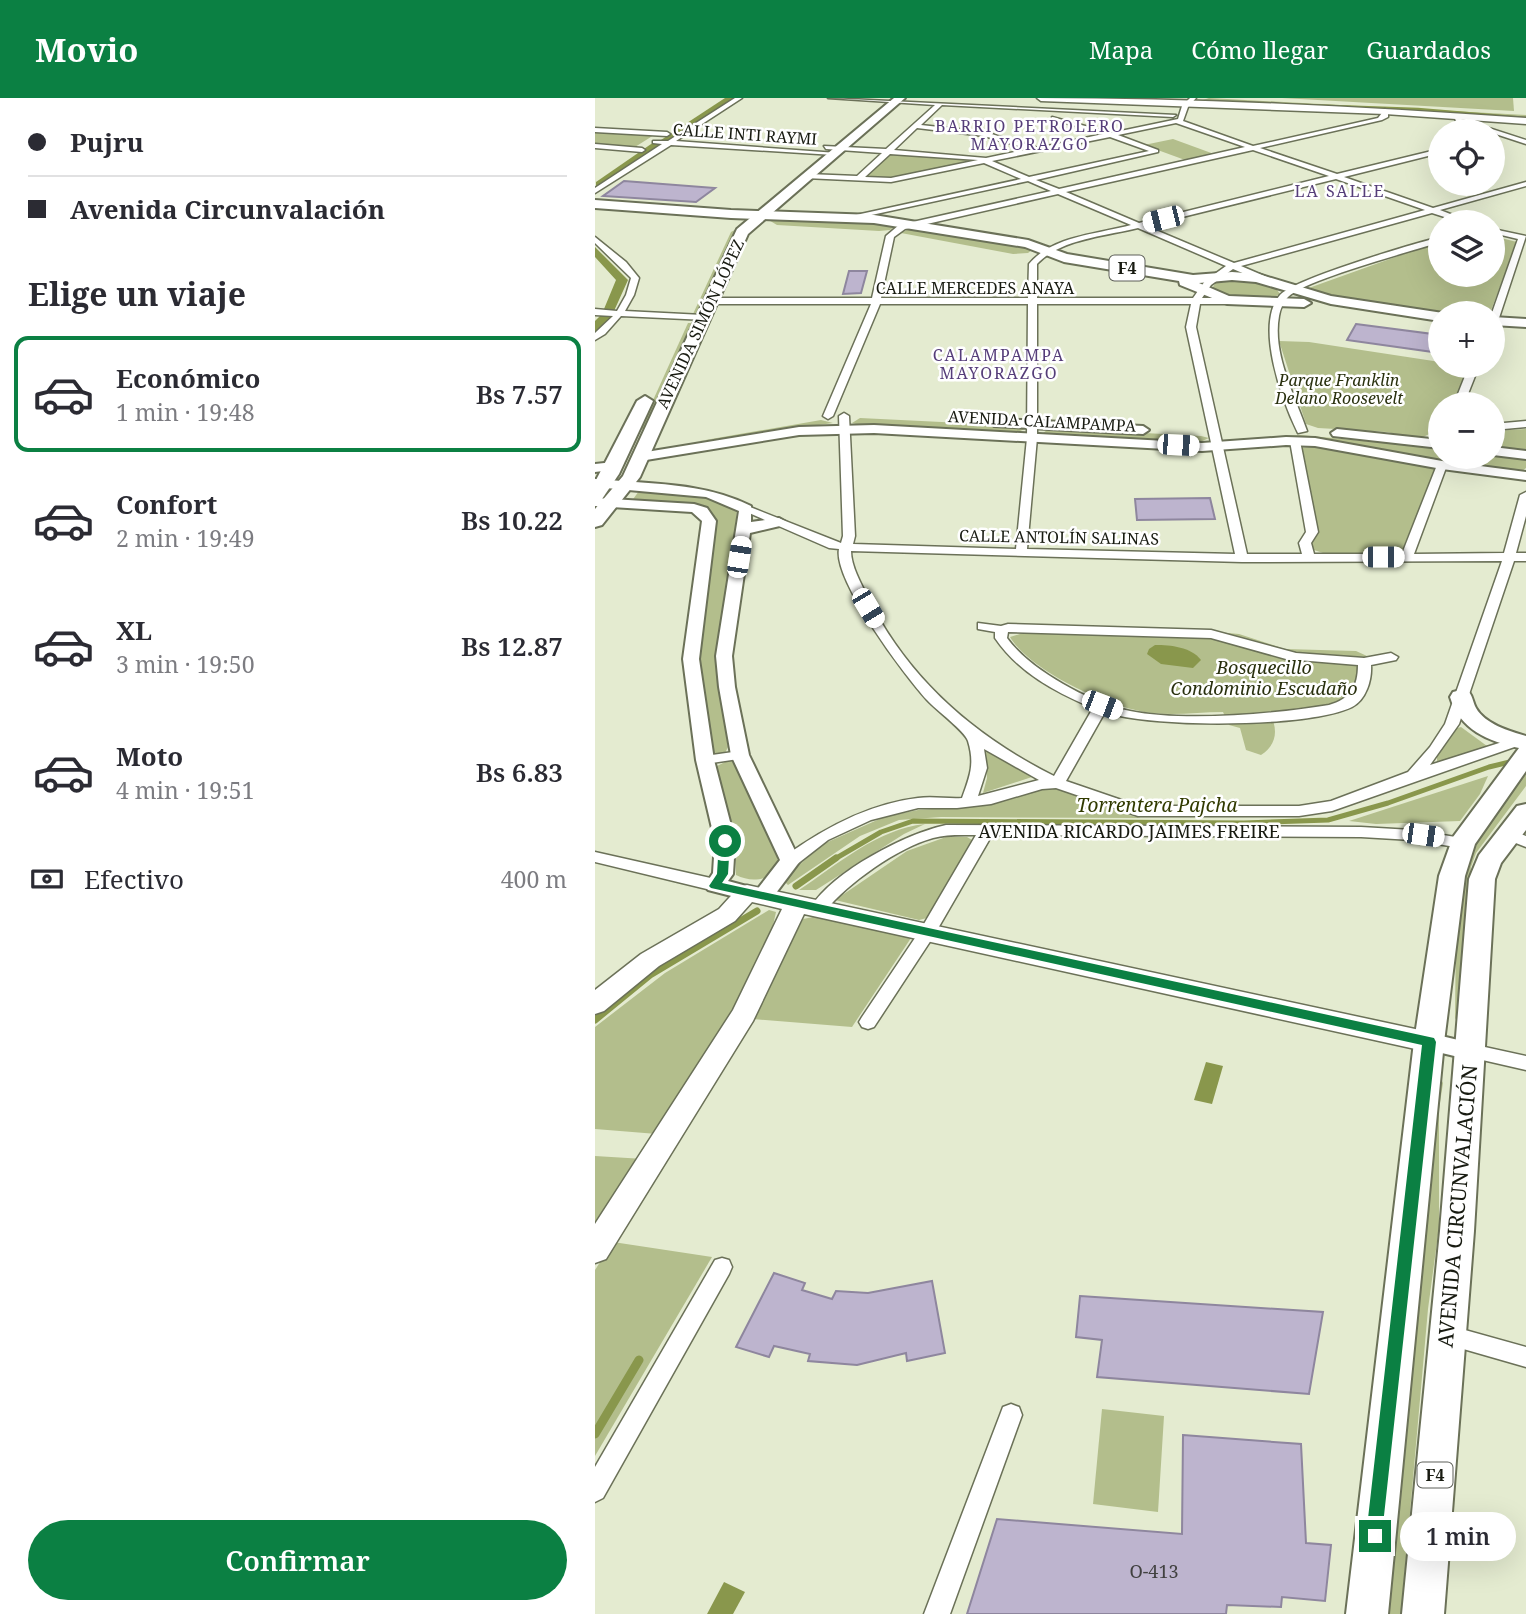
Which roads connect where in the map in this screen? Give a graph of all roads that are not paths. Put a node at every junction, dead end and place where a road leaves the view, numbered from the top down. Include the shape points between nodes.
1 (724, 98) edge
2 (739, 98) edge
3 (831, 98) edge
4 (1041, 98) edge
5 (1242, 98) edge
6 (891, 100) edge
7 (1073, 100) junction
8 (1190, 101) edge
9 (940, 104) junction
10 (979, 107) junction
11 (1385, 111) junction
12 (1064, 112) junction
13 (1526, 113) edge
14 (1182, 116) junction
15 (1457, 116) junction
16 (1058, 119) junction
17 (1458, 119) edge
18 (1176, 121) junction
19 (1526, 121) edge
20 (915, 126) junction
21 (595, 130) edge
22 (1111, 134) junction
23 (1505, 135) edge
24 (667, 138) junction
25 (1526, 142) edge
26 (595, 146) edge
27 (1250, 148) junction
28 (642, 150) junction
29 (830, 150) junction
30 (1039, 150) junction
31 (1156, 151) junction
32 (888, 152) junction
33 (1428, 154) edge
34 (985, 161) junction
35 (1187, 162) junction
36 (618, 165) dead end
37 (808, 176) junction
38 (1336, 177) junction
39 (858, 179) junction
40 (1027, 179) junction
41 (1526, 184) edge
42 (595, 191) edge
43 (1056, 191) junction
44 (595, 204) edge
45 (595, 210) edge
46 (1431, 210) joint
47 (1428, 211) edge
48 (856, 217) junction
49 (749, 218) junction
50 (909, 224) junction
51 (1138, 225) junction
52 (1505, 234) edge
53 (890, 236) junction
54 (1525, 238) edge
55 (595, 239) edge
56 (1428, 243) edge
57 (955, 247) dead end
58 (1040, 255) junction
59 (1018, 257) dead end
60 (1233, 266) junction
61 (708, 269) dead end
62 (1266, 280) junction
63 (1207, 284) junction
64 (1291, 290) junction
65 (1238, 301) junction
66 (1280, 301) junction
67 (1501, 301) edge
68 (711, 302) junction
69 (875, 302) junction
70 (1033, 302) junction
71 (1193, 303) junction
72 (595, 312) edge
73 (618, 314) junction
74 (1428, 315) edge
75 (703, 318) junction
76 (1428, 321) edge
77 (1505, 323) edge
78 (1526, 323) edge
79 (1505, 326) edge
80 (1526, 330) edge
81 (595, 337) edge
82 (654, 381) dead end
83 (828, 416) junction
84 (844, 422) junction
85 (1526, 424) edge
86 (1505, 426) edge
87 (1032, 431) junction
88 (1299, 436) junction
89 (628, 437) junction
90 (648, 437) junction
91 (1216, 440) junction
92 (1428, 443) edge
93 (689, 444) junction
94 (1505, 452) edge
95 (1526, 455) edge
96 (640, 457) junction
97 (1428, 462) edge
98 (614, 466) junction
99 (595, 468) edge
100 (1440, 469) edge
101 (1473, 469) edge
102 (1526, 476) edge
103 (625, 487) junction
104 (600, 494) edge
105 (1526, 495) edge
106 (746, 509) junction
107 (595, 521) edge
108 (779, 522) junction
109 (744, 530) junction
110 (846, 548) junction
111 (1021, 554) junction
112 (1407, 557) junction
113 (1509, 557) junction
114 (1526, 557) edge
115 (1242, 558) junction
116 (1309, 558) junction
117 (983, 626) dead end
118 (1002, 631) junction
119 (1391, 657) dead end
120 (1364, 662) junction
121 (1461, 697) junction
122 (1102, 705) junction
123 (974, 736) junction
124 (1521, 751) edge
125 (740, 755) junction
126 (705, 760) junction
127 (1412, 776) junction
128 (1057, 783) junction
129 (968, 802) junction
130 (1526, 812) edge
131 (987, 830) junction
132 (1517, 838) edge
133 (1462, 843) junction
134 (595, 857) edge
135 (790, 860) junction
136 (715, 886) junction
137 (755, 895) junction
138 (808, 905) junction
139 (927, 933) junction
140 (595, 1004) edge
141 (868, 1022) dead end
142 (1429, 1042) junction
143 (1471, 1051) junction
144 (1526, 1063) edge
145 (595, 1250) edge
146 (722, 1267) dead end
147 (1447, 1335) junction
148 (1526, 1357) edge
149 (1011, 1415) dead end
150 (595, 1490) edge
151 (937, 1614) edge
152 (1367, 1614) edge
153 (1423, 1614) edge

1 - 24 street
2 - 24 street
3 - 6 street
4 - 7 main road
5 - 13 main road
6 - 9 street
6 - 29 main road, AVENIDA SIMÓN LÓPEZ
7 - 8 main road
7 - 12 street
8 - 11 main road
8 - 14 street
9 - 10 street
9 - 20 street
10 - 12 street
10 - 16 street
11 - 15 main road
11 - 27 street via 1385,117
12 - 14 street
12 - 16 street
14 - 18 street
15 - 17 street
15 - 19 main road
16 - 22 street
18 - 22 street
18 - 27 street
20 - 30 street via 985,134
20 - 32 street
21 - 24 street, CALLE INTI RAYMI
22 - 30 street
22 - 31 street
23 - 25 street
24 - 28 street, CALLE INTI RAYMI
24 - 29 street, CALLE INTI RAYMI
24 - 42 street
26 - 28 street
27 - 35 street
27 - 38 street
28 - 36 street
29 - 32 street, CALLE INTI RAYMI
29 - 37 main road, AVENIDA SIMÓN LÓPEZ
29 - 49 main road, AVENIDA SIMÓN LÓPEZ
30 - 34 street
31 - 35 street
31 - 40 street
32 - 34 street, CALLE INTI RAYMI
32 - 39 street
33 - 38 street
34 - 39 street via 891,180
34 - 40 street
35 - 43 street
37 - 39 street
37 - 49 main road, AVENIDA SIMÓN LÓPEZ
38 - 46 street
38 - 51 street
40 - 43 street
40 - 48 street
41 - 46 street
43 - 50 street
43 - 51 street
44 - 49 main road, F4
45 - 49 main road, F4
47 - 60 street
48 - 49 main road, F4
48 - 50 main road, F4
49 - 53 main road, F4
49 - 61 main road, AVENIDA SIMÓN LÓPEZ via 726,232
49 - 68 main road, AVENIDA SIMÓN LÓPEZ
50 - 53 street
50 - 58 main road, F4 via 1028,244
51 - 58 street
51 - 60 street
52 - 54 street
53 - 57 main road, F4
53 - 69 street
54 - 67 street
55 - 73 street via 635,278
56 - 64 street
58 - 59 main road, F4
58 - 63 main road, F4
58 - 70 street via 1033,264
60 - 62 street
60 - 63 street
62 - 63 main road, F4 via 1241,276
62 - 64 main road, F4
63 - 65 main road, F4 via 1219,298
63 - 71 street
64 - 66 street
64 - 74 main road, F4
65 - 66 main road, F4
65 - 71 street, CALLE MERCEDES ANAYA
66 - 76 main road, F4
66 - 88 street via 1272,339
68 - 69 street, CALLE MERCEDES ANAYA
68 - 75 main road, AVENIDA SIMÓN LÓPEZ
69 - 70 street, CALLE MERCEDES ANAYA
69 - 83 street
70 - 71 street, CALLE MERCEDES ANAYA
70 - 87 street
71 - 91 street via 1191,327
72 - 73 street
73 - 75 street
73 - 81 street
75 - 90 main road, AVENIDA SIMÓN LÓPEZ
77 - 78 main road
79 - 80 main road
82 - 89 main road, AVENIDA SIMÓN LÓPEZ
83 - 84 street, AVENIDA CALAMPAMPA
83 - 93 street, AVENIDA CALAMPAMPA
84 - 87 street, AVENIDA CALAMPAMPA
84 - 93 street, AVENIDA CALAMPAMPA via 799,432
84 - 110 street
85 - 86 street
87 - 91 street, AVENIDA CALAMPAMPA
87 - 111 street
88 - 91 street, AVENIDA CALAMPAMPA
88 - 92 street, AVENIDA CALAMPAMPA
88 - 97 street, AVENIDA CALAMPAMPA
88 - 116 street via 1312,532 1305,543
89 - 90 street, AVENIDA CALAMPAMPA
89 - 98 main road, AVENIDA SIMÓN LÓPEZ
90 - 93 street, AVENIDA CALAMPAMPA
90 - 96 main road, AVENIDA SIMÓN LÓPEZ
91 - 115 street
93 - 96 street, AVENIDA CALAMPAMPA
94 - 95 street
96 - 103 main road, AVENIDA SIMÓN LÓPEZ
98 - 99 street
98 - 104 main road, AVENIDA SIMÓN LÓPEZ
100 - 112 street
101 - 102 street, AVENIDA CALAMPAMPA
103 - 104 main road, AVENIDA SIMÓN LÓPEZ
103 - 106 street, CALLE ANTOLÍN SALINAS via 706,493
104 - 107 main road, AVENIDA SIMÓN LÓPEZ
104 - 126 street via 694,508 709,521 691,659
105 - 113 street
106 - 108 street, CALLE ANTOLÍN SALINAS
106 - 109 street
108 - 109 street
108 - 110 street, CALLE ANTOLÍN SALINAS
109 - 125 street via 724,656
110 - 111 street, CALLE ANTOLÍN SALINAS
110 - 123 street via 846,562 895,652 921,686
111 - 115 street, CALLE ANTOLÍN SALINAS
112 - 113 street, CALLE ANTOLÍN SALINAS
112 - 116 street, CALLE ANTOLÍN SALINAS
113 - 114 street, CALLE ANTOLÍN SALINAS
113 - 121 street
115 - 116 street, CALLE ANTOLÍN SALINAS
117 - 118 street
118 - 120 street via 1211,634 1287,655
118 - 122 street via 1001,638 1024,665
119 - 120 street
120 - 122 street via 1366,671 1357,695 1346,705 1325,710 1251,718 1164,718 1128,715
121 - 124 main road via 1471,719
121 - 127 street via 1452,724
122 - 128 street
123 - 128 street
123 - 129 street via 980,768
124 - 127 street, AVENIDA RICARDO JAIMES FREIRE
124 - 133 main road
125 - 126 street
125 - 135 street
126 - 136 street via 725,841 723,874
127 - 128 street, AVENIDA RICARDO JAIMES FREIRE via 1332,806 1288,811 1138,811
128 - 129 street, AVENIDA RICARDO JAIMES FREIRE
129 - 135 street, AVENIDA RICARDO JAIMES FREIRE via 918,803 866,816 824,836
130 - 132 main road, AVENIDA CIRCUNVALACIÓN / F4
131 - 133 street, AVENIDA RICARDO JAIMES FREIRE via 1374,830
131 - 138 street, AVENIDA RICARDO JAIMES FREIRE via 946,830 910,839
131 - 139 street
132 - 143 main road, AVENIDA CIRCUNVALACIÓN / F4 via 1488,861 1482,879
133 - 142 main road via 1452,876
134 - 136 street
135 - 137 street, AVENIDA RICARDO JAIMES FREIRE
136 - 137 street
137 - 138 main road
137 - 140 main road, AVENIDA RICARDO JAIMES FREIRE via 650,960
138 - 139 main road
138 - 145 main road
139 - 141 street
139 - 142 main road
142 - 143 street
142 - 152 main road
143 - 144 street
143 - 147 main road, AVENIDA CIRCUNVALACIÓN / F4
146 - 150 street
147 - 148 street
147 - 153 main road, AVENIDA CIRCUNVALACIÓN / F4
149 - 151 street

